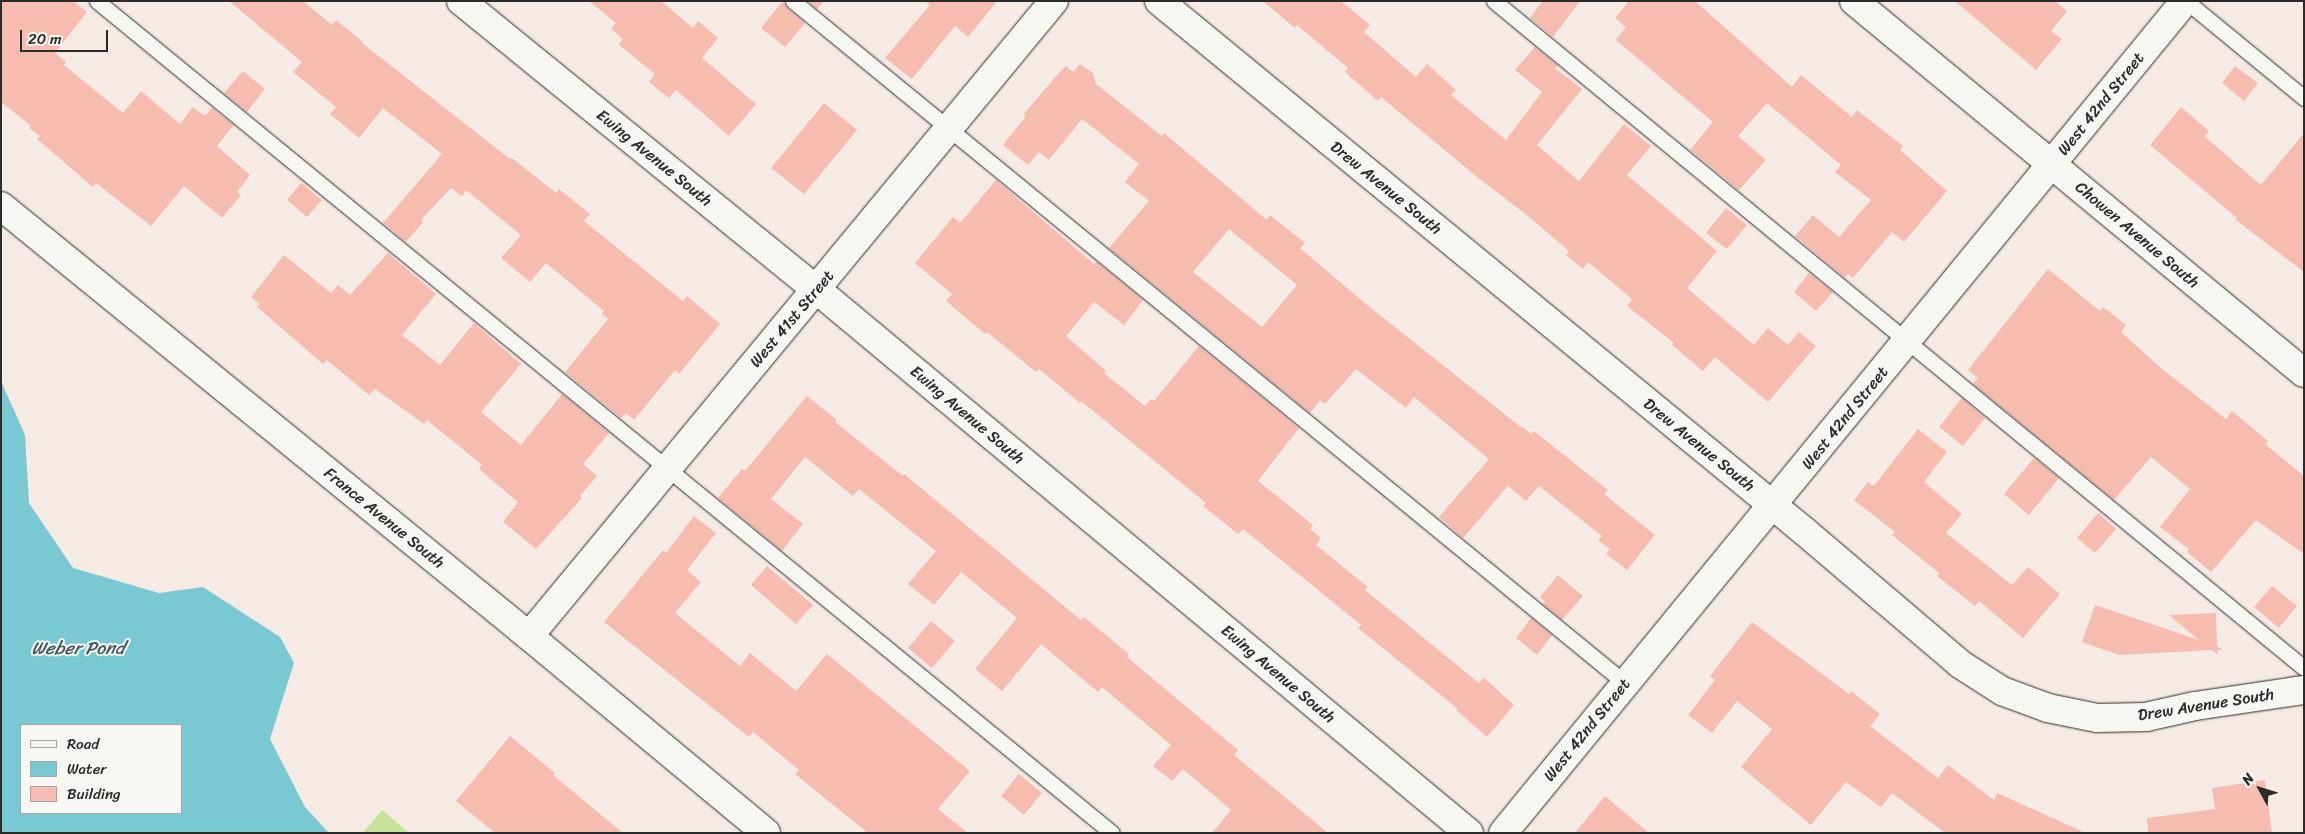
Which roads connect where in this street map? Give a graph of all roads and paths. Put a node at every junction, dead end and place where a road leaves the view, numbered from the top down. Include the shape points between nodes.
1 (97, 1) edge
2 (461, 1) edge
3 (793, 1) edge
4 (1054, 1) edge
5 (1159, 1) edge
6 (1494, 1) edge
7 (1854, 1) edge
8 (2186, 1) edge
9 (2304, 98) edge
10 (948, 129) junction
11 (2052, 164) junction
12 (1, 206) edge
13 (816, 289) junction
14 (1909, 340) junction
15 (2304, 373) edge
16 (668, 469) junction
17 (1773, 506) junction
18 (530, 636) junction
19 (2304, 668) edge
20 (1625, 683) junction
21 (2304, 690) edge
22 (766, 833) edge
23 (1112, 833) edge
24 (1469, 833) edge
25 (1503, 833) edge

1 - 16 lane
2 - 13 street, Ewing Avenue South
3 - 10 lane
4 - 10 street, West 41st Street
5 - 17 street, Drew Avenue South
6 - 14 lane
7 - 11 street, Chowen Avenue South
8 - 9 lane
8 - 11 street, West 42nd Street
10 - 13 street, West 41st Street
10 - 20 lane
11 - 14 street, West 42nd Street
11 - 15 street, Chowen Avenue South
12 - 18 street, France Avenue South
13 - 16 street, West 41st Street
13 - 24 street, Ewing Avenue South
14 - 17 street, West 42nd Street
14 - 19 lane
16 - 18 street, West 41st Street
16 - 23 lane
17 - 20 street, West 42nd Street
17 - 21 street, Drew Avenue South via 1960,664 2002,691 2048,708 2097,718 2146,717
18 - 22 street, France Avenue South
20 - 25 street, West 42nd Street

